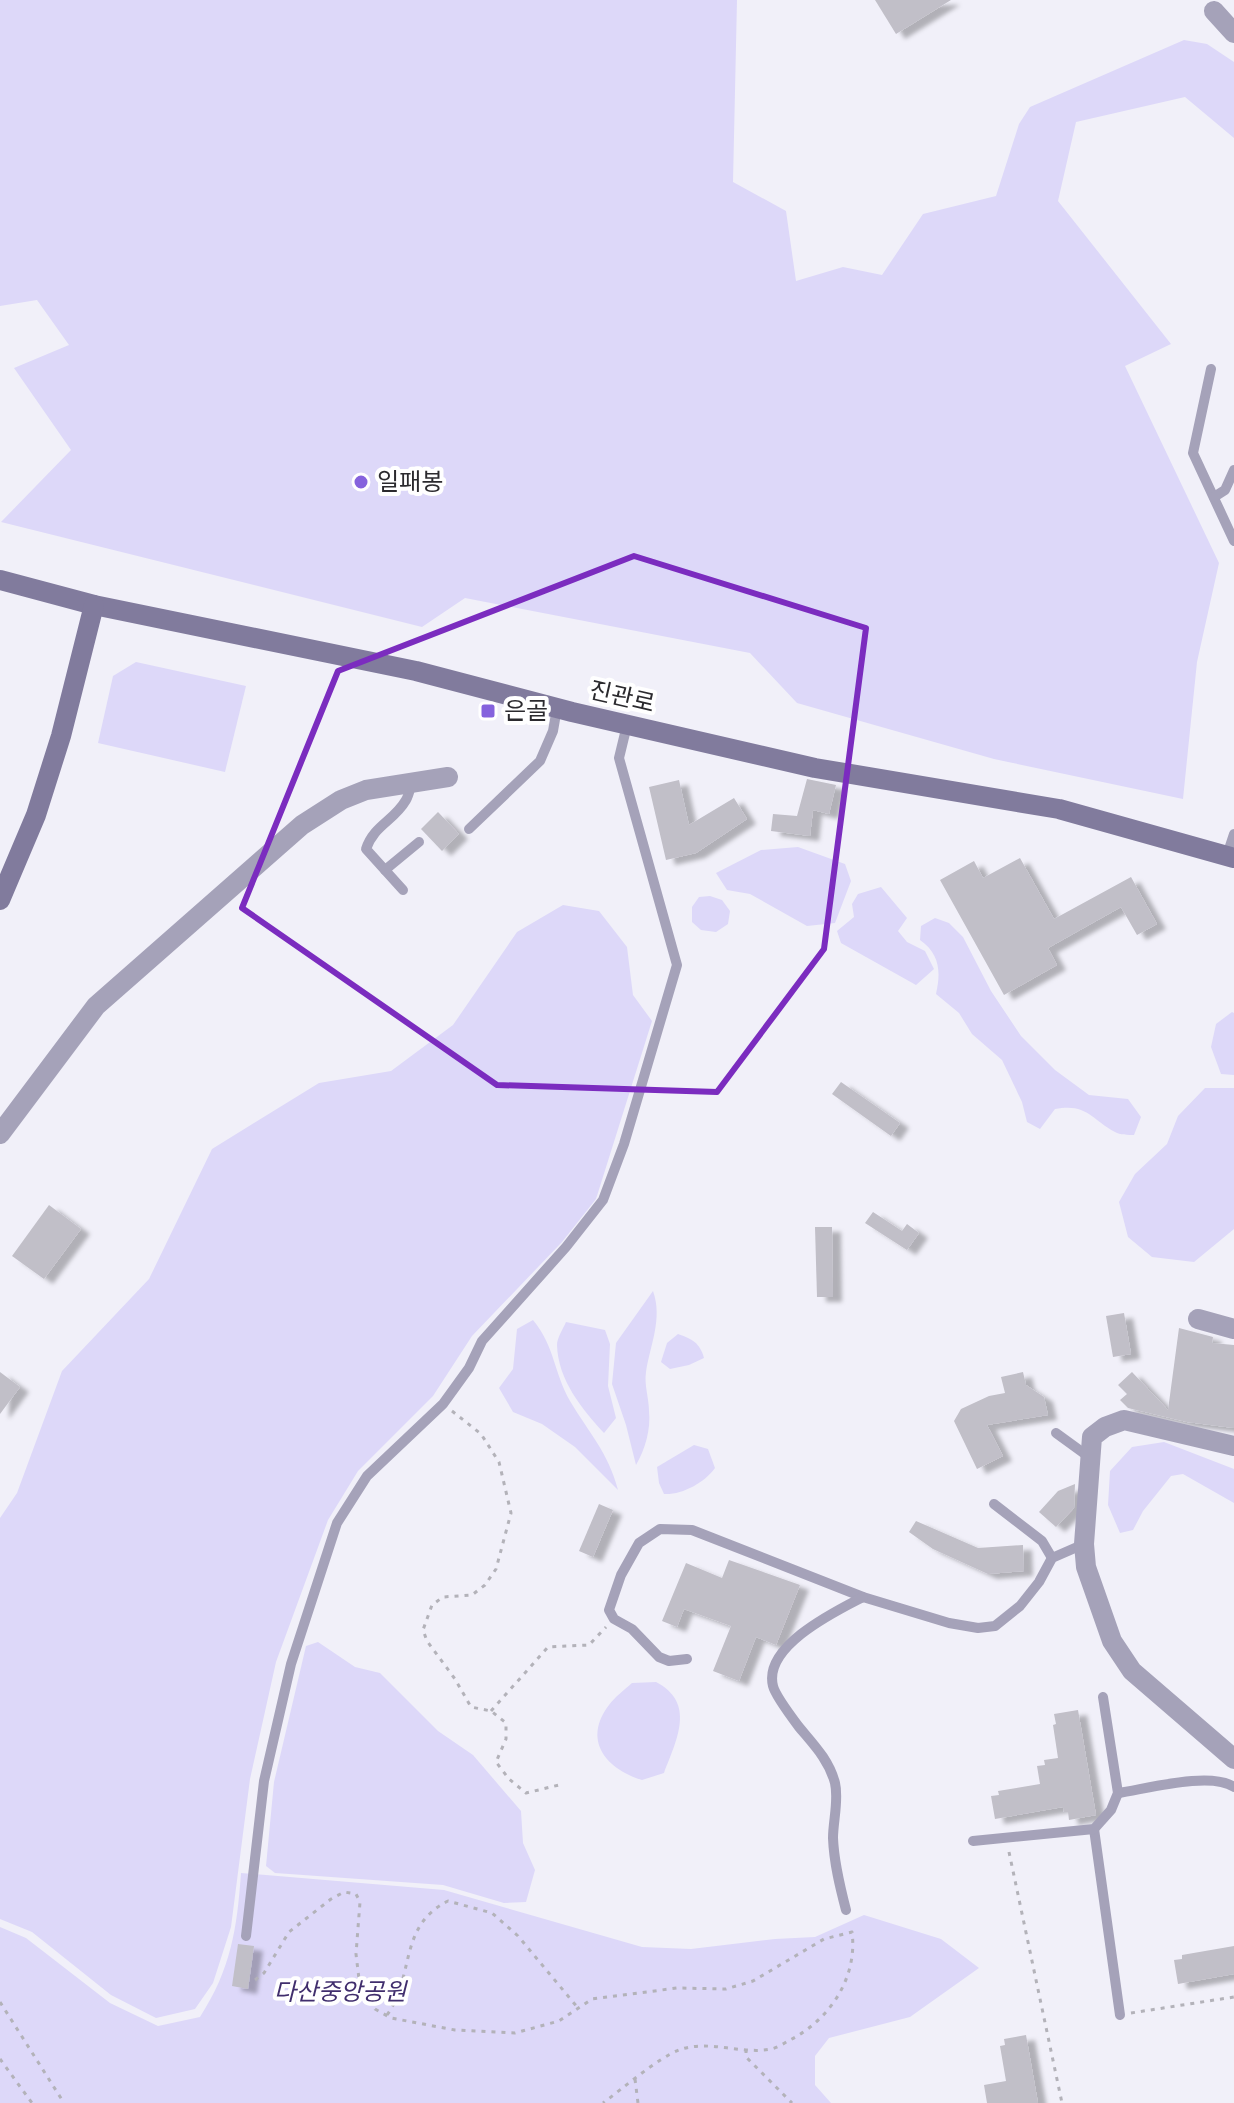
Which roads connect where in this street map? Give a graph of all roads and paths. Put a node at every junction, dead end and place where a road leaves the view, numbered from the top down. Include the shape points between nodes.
1 (1214, 11) dead end
2 (1234, 33) edge
3 (1211, 369) dead end
4 (1234, 470) edge
5 (1214, 497) junction
6 (1234, 541) edge
7 (0, 580) edge
8 (94, 605) junction
9 (557, 708) junction
10 (627, 725) junction
11 (448, 777) dead end
12 (412, 782) junction
13 (469, 829) dead end
14 (1234, 834) edge
15 (419, 842) dead end
16 (1230, 856) edge
17 (385, 870) junction
18 (403, 890) dead end
19 (0, 900) edge
20 (0, 1134) edge
21 (1198, 1319) dead end
22 (1234, 1329) edge
23 (443, 1404) junction
24 (1056, 1433) dead end
25 (1234, 1446) edge
26 (1089, 1457) junction
27 (994, 1504) dead end
28 (1084, 1544) junction
29 (1052, 1558) junction
30 (863, 1597) junction
31 (614, 1619) junction
32 (687, 1659) dead end
33 (1103, 1697) dead end
34 (491, 1711) junction
35 (1234, 1759) edge
36 (559, 1785) dead end
37 (1234, 1787) edge
38 (1118, 1793) junction
39 (1094, 1829) junction
40 (1005, 1837) junction
41 (973, 1841) dead end
42 (846, 1910) dead end
43 (246, 1936) dead end
44 (255, 1980) dead end
45 (1234, 1997) edge
46 (0, 2002) edge
47 (578, 2008) junction
48 (387, 2015) junction
49 (1120, 2015) joint
50 (746, 2049) junction
51 (0, 2059) edge
52 (635, 2079) junction
53 (63, 2102) edge
54 (32, 2103) edge
55 (57, 2103) edge
56 (603, 2103) edge
57 (638, 2103) edge
58 (792, 2103) edge
59 (1063, 2103) edge

1 - 2 street
3 - 5 lane via 1193,453
4 - 5 lane via 1225,490
5 - 6 lane
7 - 8 main road, 진관로
8 - 9 main road, 진관로 via 416,671
8 - 19 main road via 36,815
9 - 10 main road, 진관로
9 - 13 lane via 540,761
10 - 16 main road, 진관로 via 815,768 1059,809
10 - 23 lane via 619,758 677,965 603,1200 482,1341
11 - 12 street
12 - 17 lane via 406,800 371,834 366,849
12 - 20 street via 366,790 302,825 96,1006
14 - 16 lane
15 - 17 lane
17 - 18 lane
21 - 22 street
23 - 34 path via 481,1434 499,1462 511,1513 496,1569 485,1585 472,1595 443,1597 432,1605 423,1630 471,1707
23 - 43 lane via 367,1476 337,1523 291,1664 264,1781
24 - 26 lane
25 - 26 street via 1124,1420 1092,1437
26 - 28 street
27 - 29 lane via 1042,1541
28 - 29 lane
28 - 35 street via 1086,1567 1112,1641 1132,1671
29 - 30 lane via 1020,1606 995,1626 949,1623
30 - 31 lane via 692,1530 660,1529 639,1543 621,1575 609,1610
30 - 42 lane via 784,1648 773,1686 821,1751 836,1787 833,1839
31 - 32 lane via 659,1657
31 - 34 path via 589,1645 548,1647
33 - 38 lane
34 - 36 path via 506,1723 496,1762 509,1779 526,1793
37 - 38 lane via 1211,1779
38 - 39 lane
39 - 40 lane
39 - 49 lane
40 - 41 lane
40 - 59 path
44 - 48 path via 289,1932 331,1899 344,1892 356,1894 359,1979 375,2009
45 - 49 path
46 - 53 path
47 - 48 path via 559,2021 515,2033 455,2030
47 - 48 path via 492,1913 448,1901 419,1926
47 - 50 path via 592,1999 677,1988 726,1989 753,1981 824,1939 852,1932 848,1976 826,2015 772,2049
50 - 52 path via 679,2050
50 - 58 path via 746,2057
51 - 54 path
52 - 56 path
52 - 57 path
53 - 55 path

